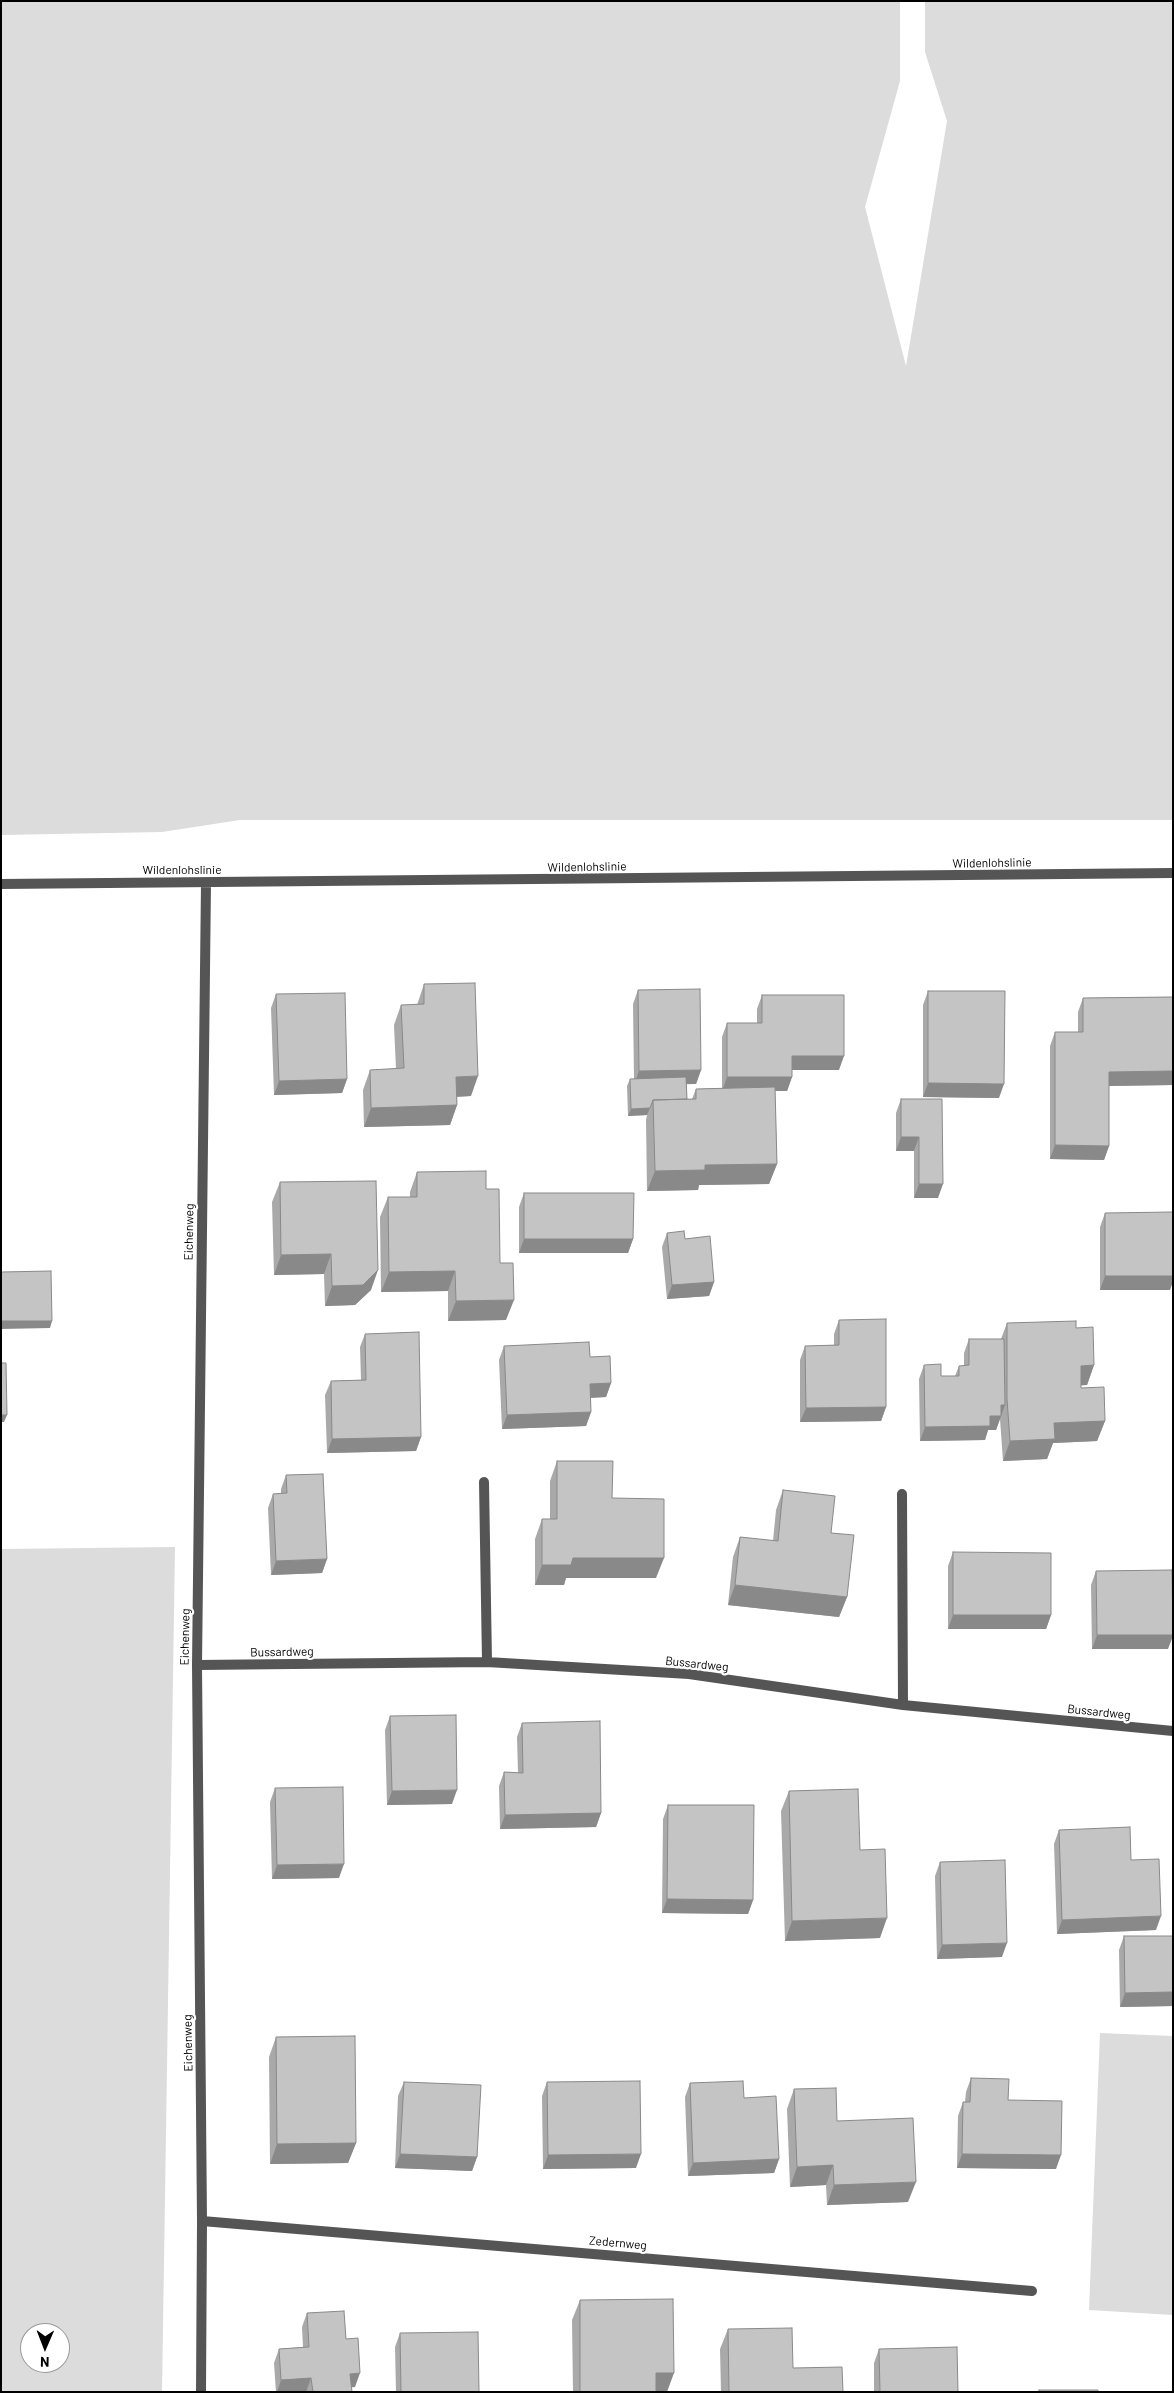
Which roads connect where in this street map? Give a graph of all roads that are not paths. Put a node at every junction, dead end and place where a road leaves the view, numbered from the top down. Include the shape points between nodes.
1 (1173, 874) edge
2 (206, 883) junction
3 (1, 884) edge
4 (484, 1482) dead end
5 (902, 1494) dead end
6 (487, 1662) junction
7 (197, 1665) junction
8 (904, 1704) junction
9 (1173, 1731) edge
10 (202, 2221) junction
11 (1032, 2291) dead end
12 (201, 2392) edge

1 - 2 street, Wildenlohslinie
2 - 3 street, Wildenlohslinie
2 - 7 street, Eichenweg
4 - 6 street
5 - 8 street
6 - 7 street, Bussardweg
6 - 8 street, Bussardweg via 689,1674
7 - 10 street, Eichenweg
8 - 9 street, Bussardweg
10 - 11 street, Zedernweg
10 - 12 street, Eichenweg

